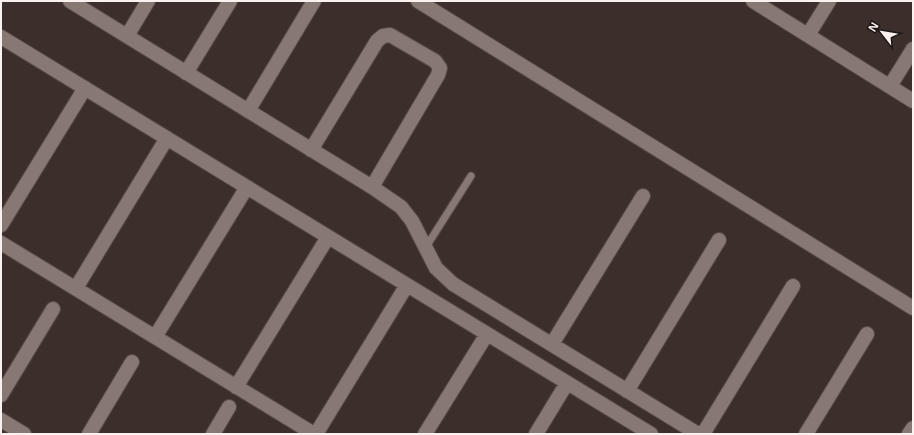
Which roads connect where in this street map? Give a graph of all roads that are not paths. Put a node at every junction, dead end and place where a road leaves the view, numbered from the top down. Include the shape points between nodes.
1 (70, 1) edge
2 (148, 1) edge
3 (230, 1) edge
4 (314, 1) edge
5 (418, 1) edge
6 (753, 1) edge
7 (829, 1) edge
8 (808, 35) junction
9 (126, 36) junction
10 (2, 40) edge
11 (911, 58) edge
12 (186, 73) junction
13 (890, 86) junction
14 (85, 88) junction
15 (913, 101) edge
16 (248, 111) junction
17 (167, 138) junction
18 (311, 150) junction
19 (471, 176) dead end
20 (247, 187) junction
21 (372, 187) junction
22 (643, 196) dead end
23 (1, 225) edge
24 (328, 237) junction
25 (719, 240) dead end
26 (1, 243) edge
27 (426, 247) junction
28 (407, 285) junction
29 (793, 286) dead end
30 (76, 288) junction
31 (913, 308) edge
32 (53, 309) dead end
33 (486, 334) junction
34 (867, 334) dead end
35 (155, 337) junction
36 (552, 344) junction
37 (132, 362) dead end
38 (567, 383) junction
39 (236, 387) junction
40 (627, 391) junction
41 (1, 395) edge
42 (230, 407) dead end
43 (1, 420) edge
44 (913, 428) edge
45 (648, 433) edge
46 (24, 434) edge
47 (89, 434) edge
48 (213, 434) edge
49 (315, 434) edge
50 (425, 434) edge
51 (536, 434) edge
52 (698, 434) edge
53 (703, 434) edge
54 (806, 434) edge
55 (909, 434) edge

1 - 9 street
2 - 9 street
3 - 12 street
4 - 16 street
5 - 31 street
6 - 8 street
7 - 8 street
8 - 13 street
9 - 12 street
10 - 14 street
11 - 13 street
12 - 16 street
13 - 15 street
14 - 17 street
14 - 23 street
16 - 18 street
17 - 20 street
17 - 30 street
18 - 21 street
18 - 21 street via 377,41 383,36 390,35 435,61 440,68 438,75
19 - 27 lane
20 - 24 street
20 - 35 street
21 - 27 street via 405,212
22 - 36 street
24 - 28 street
24 - 39 street
25 - 40 street
26 - 30 street
27 - 36 street via 436,268 453,284
28 - 33 street
28 - 49 street
29 - 53 street
30 - 35 street
32 - 41 street
33 - 38 street
33 - 50 street
34 - 54 street
35 - 39 street
36 - 40 street
37 - 47 street
38 - 45 street
38 - 51 street
39 - 49 street
40 - 52 street
42 - 48 street
43 - 46 street
44 - 55 street

